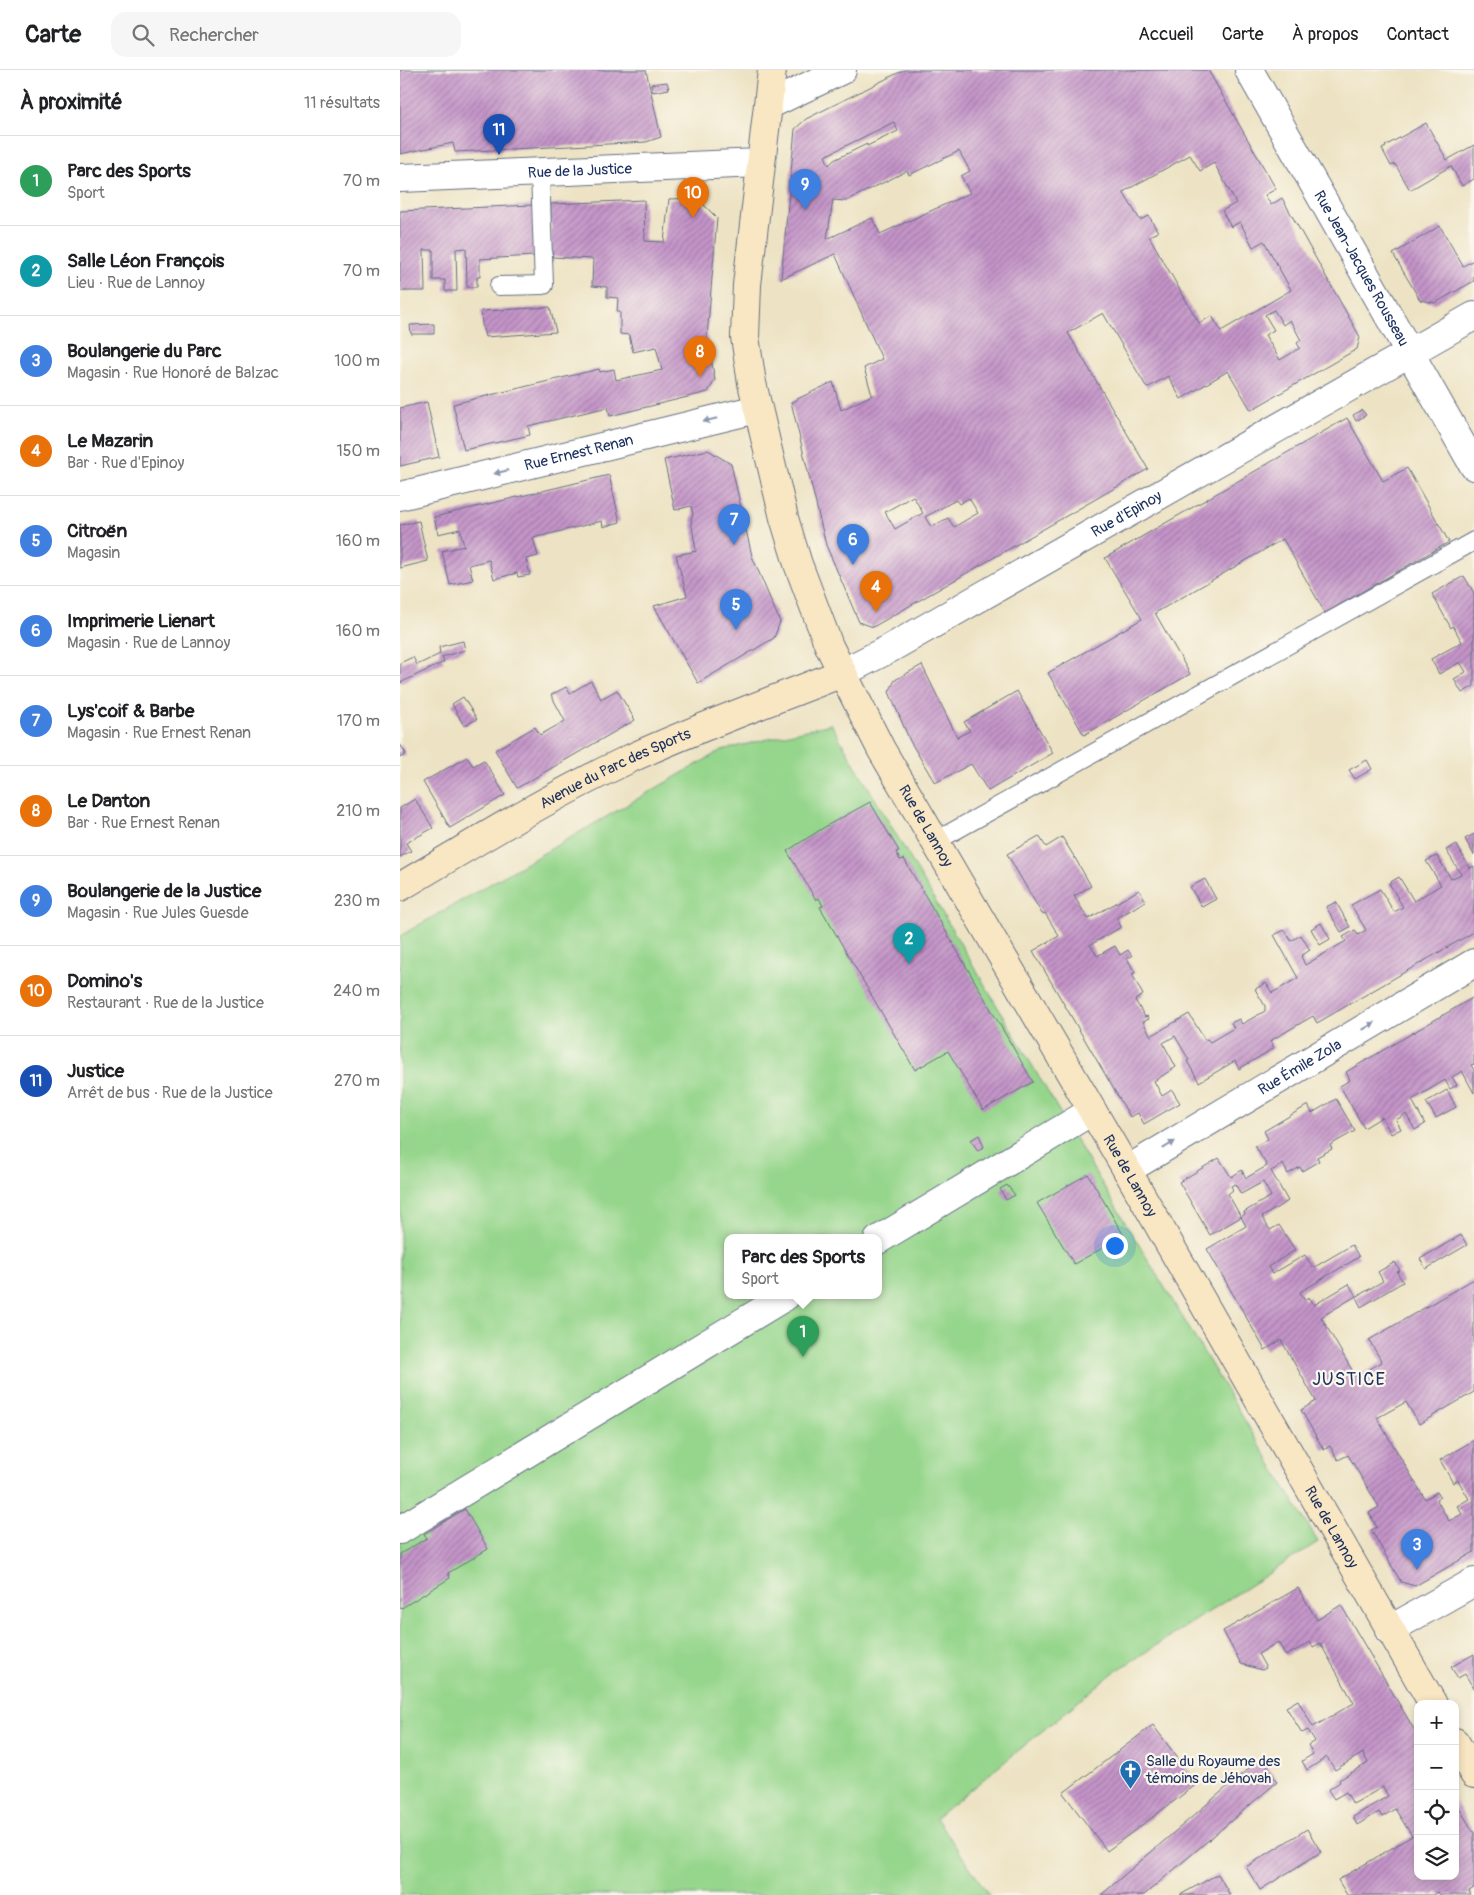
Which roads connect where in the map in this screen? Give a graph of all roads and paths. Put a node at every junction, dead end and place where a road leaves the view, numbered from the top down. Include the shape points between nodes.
1 (772, 70) edge
2 (842, 70) edge
3 (1249, 70) edge
4 (769, 105) junction
5 (760, 164) junction
6 (540, 173) junction
7 (400, 178) edge
8 (499, 286) dead end
9 (1474, 316) edge
10 (1410, 354) junction
11 (758, 409) junction
12 (1474, 466) edge
13 (400, 496) edge
14 (1474, 541) edge
15 (842, 673) junction
16 (936, 841) junction
17 (400, 887) edge
18 (1474, 963) edge
19 (1092, 1111) junction
20 (1127, 1170) junction
21 (882, 1238) edge
22 (781, 1299) edge
23 (400, 1530) edge
24 (1474, 1582) edge
25 (1389, 1630) junction
26 (1430, 1700) edge
27 (1457, 1745) edge
28 (1474, 1774) edge

1 - 4 main road, Rue de Lannoy
2 - 4 street
3 - 10 street, Rue Jean-Jacques Rousseau
4 - 5 main road, Rue de Lannoy
5 - 6 street, Rue de la Justice
5 - 11 main road, Rue de Lannoy via 745,321 748,359
6 - 7 street, Rue de la Justice
6 - 8 lane via 544,285
9 - 10 street, Rue d'Epinoy
10 - 12 street, Rue Jean-Jacques Rousseau
10 - 15 street, Rue d'Epinoy
11 -> 13 street, Rue Ernest Renan
11 - 15 main road, Rue de Lannoy via 791,542
14 - 16 lane
15 - 16 main road, Rue de Lannoy via 881,749
15 - 17 main road, Avenue du Parc des Sports via 626,760 555,796
16 - 19 main road, Rue de Lannoy
20 -> 18 street, Rue Émile Zola
19 - 20 main road, Rue de Lannoy
19 - 21 street
20 - 25 main road, Rue de Lannoy
22 - 23 street
24 - 25 street
25 - 26 main road, Rue de Lannoy
27 - 28 main road

